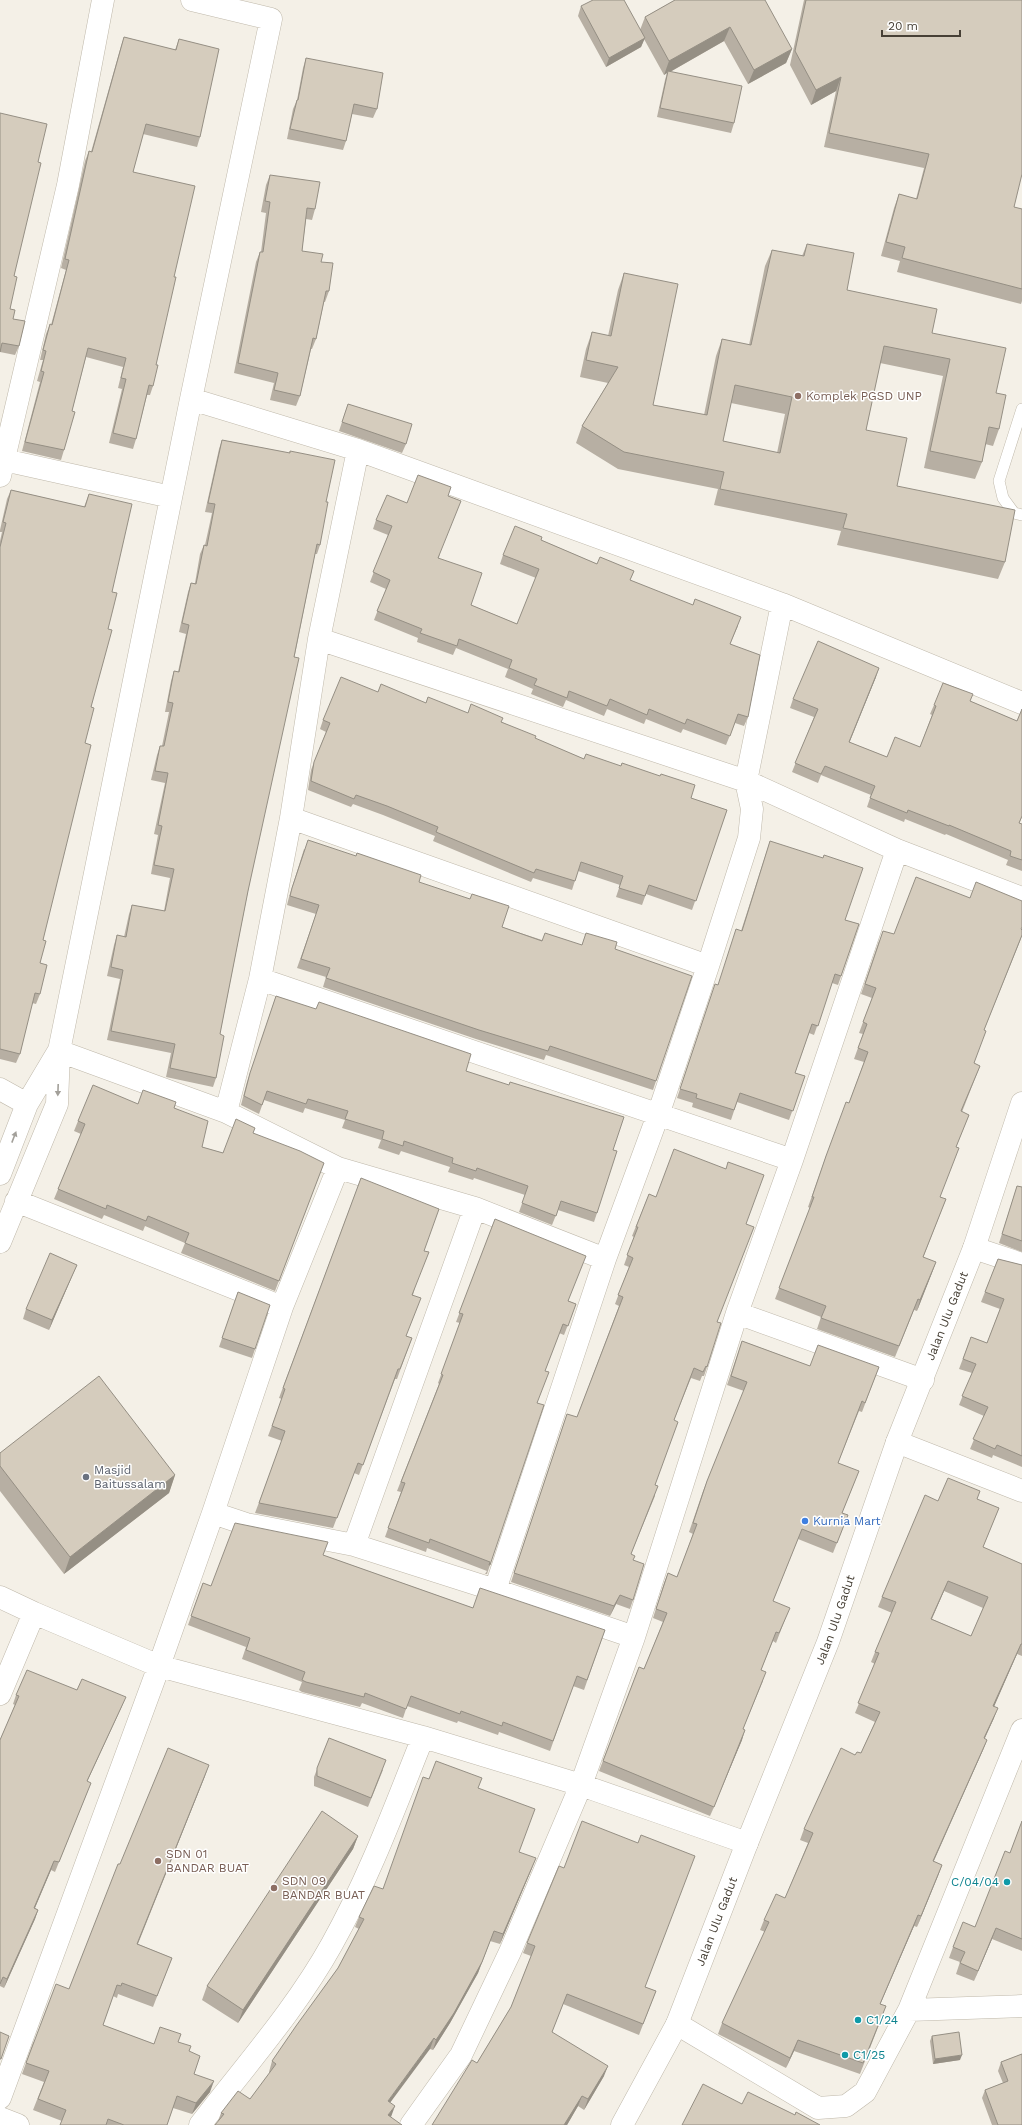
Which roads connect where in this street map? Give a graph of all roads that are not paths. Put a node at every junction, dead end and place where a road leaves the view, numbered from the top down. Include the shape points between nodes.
1 (104, 0) edge
2 (192, 0) edge
3 (191, 398) junction
4 (1022, 409) edge
5 (358, 450) junction
6 (2, 468) edge
7 (171, 497) junction
8 (1022, 515) edge
9 (782, 604) junction
10 (319, 639) junction
11 (1022, 703) edge
12 (746, 781) junction
13 (291, 818) junction
14 (897, 850) junction
15 (1022, 898) edge
16 (708, 966) junction
17 (260, 979) junction
18 (59, 1051) junction
19 (0, 1089) edge
20 (1022, 1103) edge
21 (26, 1104) junction
22 (226, 1112) junction
23 (658, 1115) junction
24 (792, 1160) junction
25 (338, 1168) junction
26 (0, 1174) edge
27 (16, 1201) junction
28 (475, 1208) junction
29 (0, 1242) edge
30 (974, 1248) junction
31 (605, 1260) junction
32 (1022, 1264) edge
33 (282, 1307) junction
34 (737, 1313) junction
35 (923, 1380) junction
36 (897, 1442) junction
37 (1022, 1491) edge
38 (213, 1514) junction
39 (354, 1545) junction
40 (495, 1590) junction
41 (0, 1597) edge
42 (34, 1614) junction
43 (634, 1637) junction
44 (159, 1666) junction
45 (0, 1694) edge
46 (1022, 1730) edge
47 (423, 1737) junction
48 (581, 1785) junction
49 (747, 1843) junction
50 (1022, 2006) edge
51 (909, 2010) junction
52 (677, 2024) junction
53 (0, 2098) edge
54 (0, 2118) edge
55 (18, 2125) edge
56 (200, 2125) edge
57 (411, 2125) edge
58 (622, 2125) edge

1 - 6 street via 68,185
2 - 3 street via 270,19
3 - 5 street
3 - 7 street
4 - 8 lane via 999,481 1003,498 1014,513
5 - 9 street
5 - 10 street
6 - 7 street
7 - 18 street
9 - 11 street
9 - 12 street
10 - 12 street
10 - 13 street
12 - 14 street
12 - 16 street via 752,810 749,838
13 - 16 street
13 - 17 street
14 - 15 street
14 - 24 street
16 - 23 street
17 - 22 street
17 - 23 street
18 - 21 street
18 - 22 street
18 -> 27 street via 57,1104
19 - 21 street
20 - 30 street, Jalan Ulu Gadut
26 -> 21 street
22 - 25 street
23 - 24 street
23 - 31 street
24 - 34 street
25 - 28 street
25 - 33 street
27 - 29 street
27 - 33 street
28 - 31 street
28 - 39 street
30 - 32 street
30 - 35 street, Jalan Ulu Gadut
31 - 40 street
33 - 38 street
34 - 35 street
34 - 43 street
35 - 36 street, Jalan Ulu Gadut
36 - 37 street
36 - 49 street, Jalan Ulu Gadut via 828,1642
38 - 39 street via 246,1524
38 - 44 street
39 - 40 street
40 - 43 street
41 - 42 street
42 - 44 street
42 - 45 street
43 - 48 street
44 - 47 street
44 - 53 street
46 - 51 street
47 - 48 street
47 - 56 street via 370,1869 331,1945 295,2000
48 - 49 street
48 - 57 street via 510,1952 461,2055
49 - 52 street, Jalan Ulu Gadut
50 - 51 street
51 - 52 street via 865,2092 846,2106 825,2108 818,2108
52 - 58 street, Jalan Ulu Gadut
54 - 55 street

